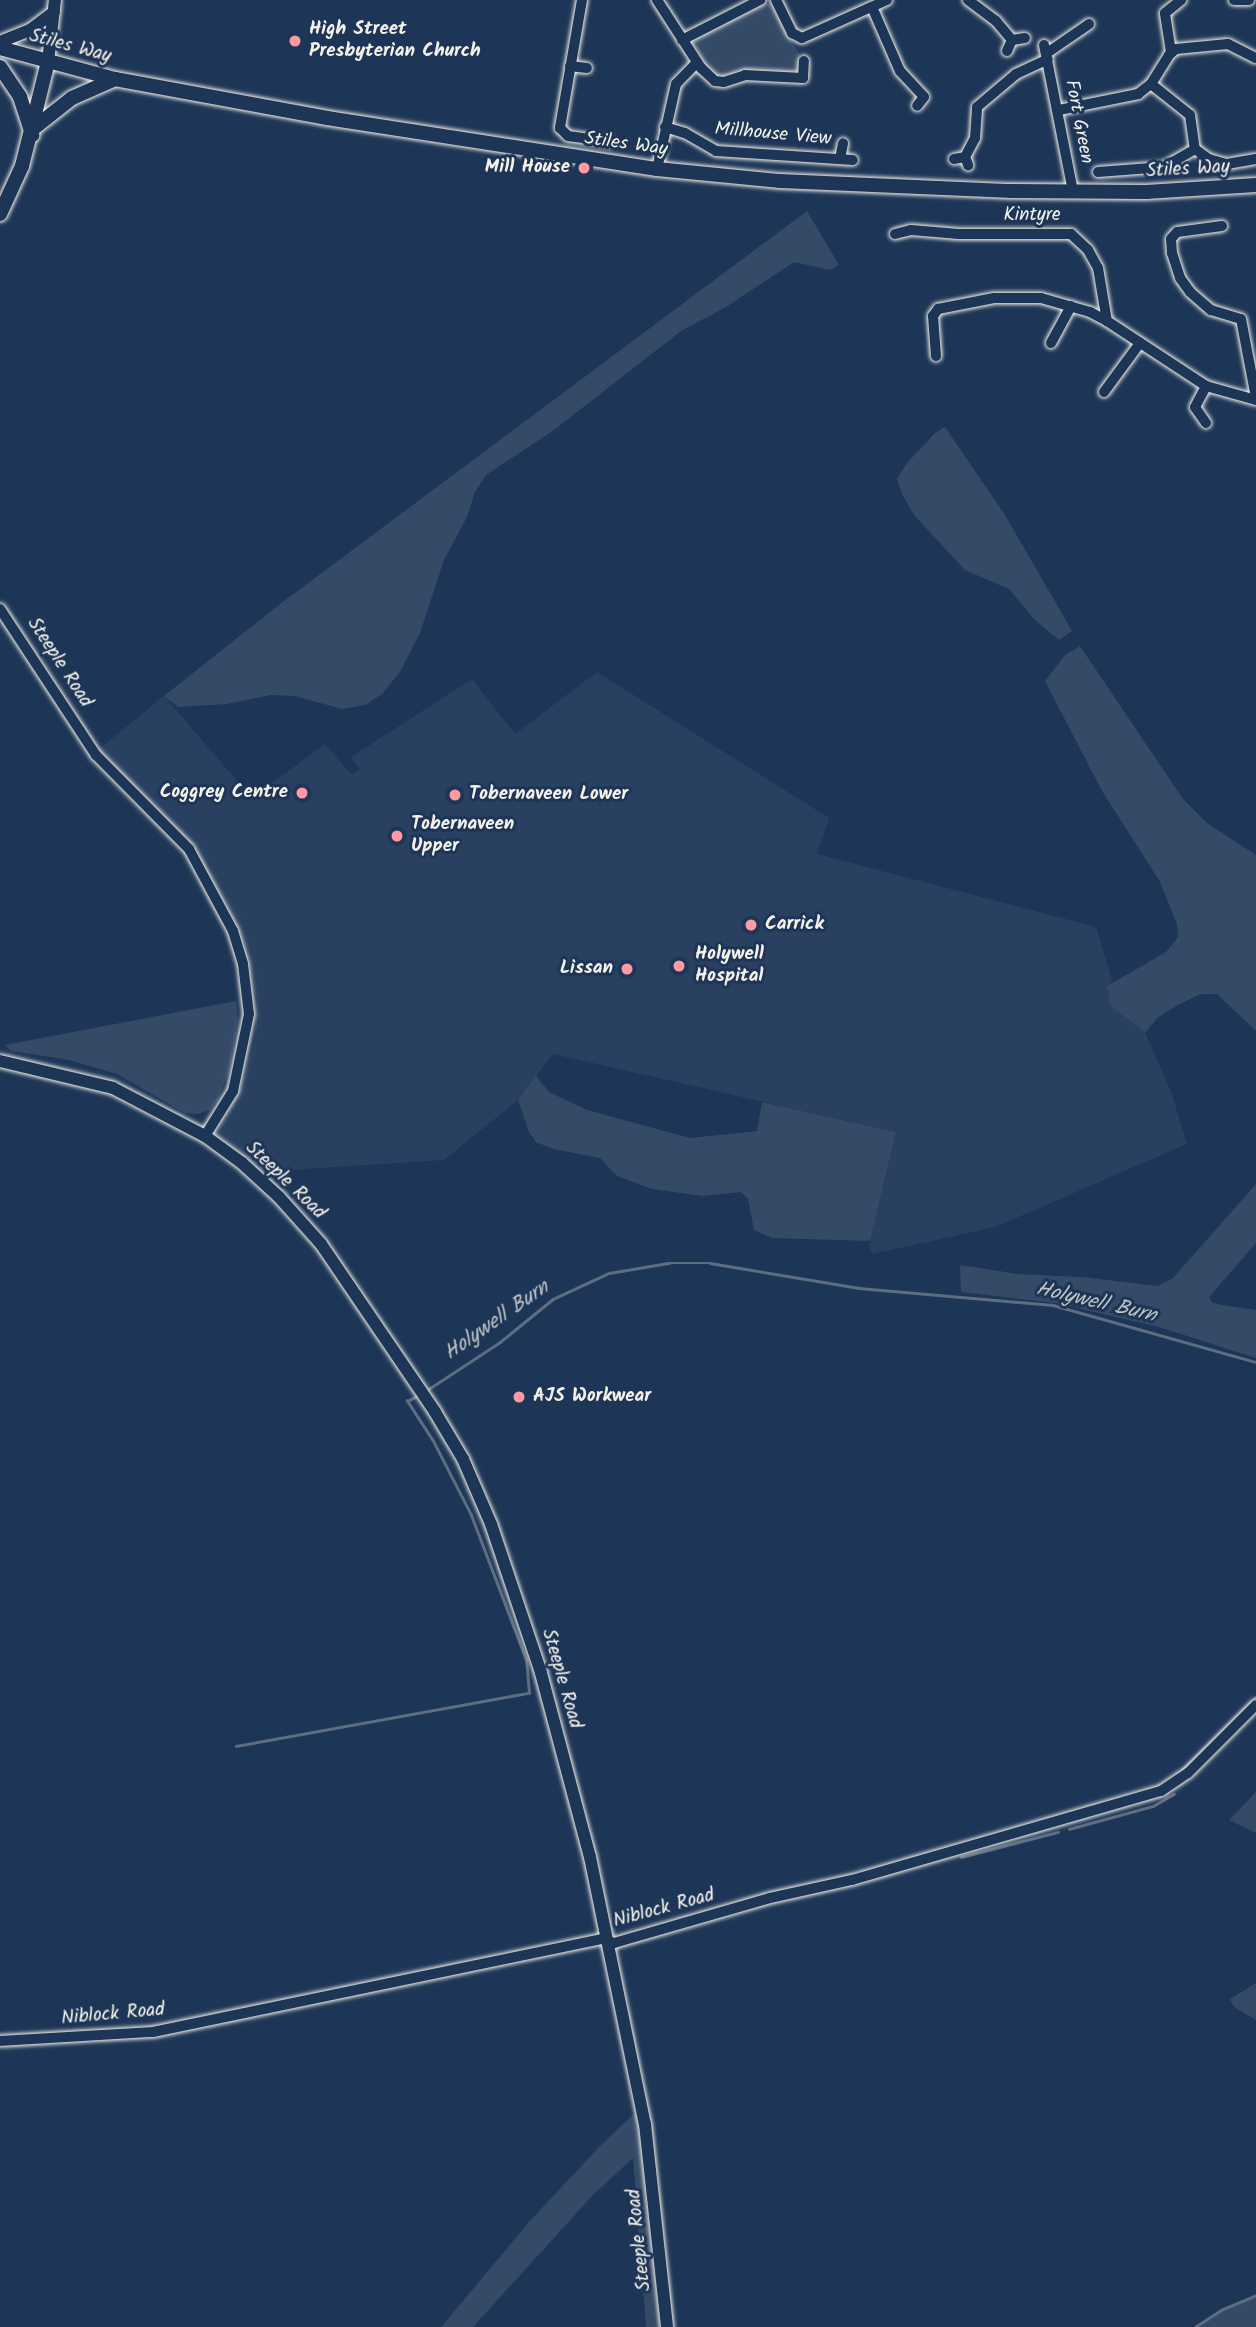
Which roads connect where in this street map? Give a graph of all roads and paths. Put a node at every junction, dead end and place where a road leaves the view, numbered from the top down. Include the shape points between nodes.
1 (582, 0) edge
2 (657, 0) edge
3 (760, 0) edge
4 (776, 0) edge
5 (887, 0) edge
6 (968, 0) edge
7 (1181, 0) edge
8 (1234, 0) edge
9 (1249, 0) edge
10 (54, 6) edge
11 (872, 7) junction
12 (1089, 24) dead end
13 (1025, 38) dead end
14 (682, 40) junction
15 (1012, 40) junction
16 (0, 42) edge
17 (0, 48) edge
18 (1007, 51) dead end
19 (1046, 52) junction
20 (1171, 52) junction
21 (1256, 58) edge
22 (804, 61) dead end
23 (48, 62) junction
24 (697, 62) junction
25 (570, 66) junction
26 (0, 67) edge
27 (587, 68) dead end
28 (116, 79) junction
29 (1151, 84) junction
30 (917, 106) dead end
31 (1059, 110) junction
32 (665, 127) junction
33 (33, 132) junction
34 (611, 142) dead end
35 (843, 143) dead end
36 (1195, 149) junction
37 (840, 159) junction
38 (1256, 159) edge
39 (853, 160) dead end
40 (962, 161) dead end
41 (657, 169) junction
42 (1098, 172) dead end
43 (1256, 185) edge
44 (1073, 192) junction
45 (0, 214) edge
46 (1222, 226) dead end
47 (895, 234) dead end
48 (1071, 306) junction
49 (922, 311) dead end
50 (933, 314) junction
51 (1107, 321) junction
52 (1045, 326) dead end
53 (1059, 331) junction
54 (1051, 343) dead end
55 (1140, 343) junction
56 (936, 356) dead end
57 (1119, 373) junction
58 (1129, 381) dead end
59 (1206, 386) junction
60 (1104, 392) dead end
61 (1256, 399) edge
62 (1206, 423) dead end
63 (0, 609) edge
64 (0, 1060) edge
65 (205, 1136) junction
66 (1256, 1705) edge
67 (608, 1941) junction
68 (0, 2041) edge
69 (667, 2327) edge

1 - 25 street
2 - 14 street
3 - 14 street
4 - 11 street via 792,33 802,38
5 - 11 street
6 - 15 street
7 - 20 street via 1164,15
8 - 9 street
10 - 16 street via 30,30
10 - 23 street
11 - 30 street via 901,71 924,97
12 - 19 street
13 - 15 street
14 - 24 street
15 - 18 street
17 - 23 main road, Stiles Way
19 - 31 street, Fort Green
19 - 40 street, Fort Green via 977,107 975,138
20 - 21 street via 1228,44
20 - 29 street
22 - 24 street via 803,78 745,75 721,83 711,79
23 - 28 main road, Stiles Way
23 - 33 main road
24 - 32 street via 678,79
25 - 27 street
25 - 34 street via 561,132
26 - 33 main road via 20,97
28 - 33 main road via 72,98
28 - 41 main road, Stiles Way via 327,118
29 - 31 street via 1126,98
29 - 36 street via 1190,115
31 - 44 street, Fort Green
32 - 37 street, Millhouse View via 691,136 711,150
32 - 41 street
33 - 45 main road
35 - 37 street, Millhouse View
36 - 38 street via 1227,164
36 - 42 street via 1164,167
37 - 39 street, Millhouse View
41 - 44 main road, Stiles Way via 780,181
43 - 44 main road, Stiles Way
46 - 61 street via 1177,232 1171,239 1172,253 1190,292 1205,306 1241,319
47 - 51 street, Kintyre via 911,230 1071,234 1098,268
48 - 50 street via 1007,296 942,307
48 - 51 street
48 - 53 street
49 - 50 street
50 - 56 street via 940,339
51 - 55 street
52 - 53 street
53 - 54 street
55 - 57 street
55 - 59 street
57 - 58 street
57 - 60 street
59 - 61 street
59 - 62 street via 1195,407
63 - 65 street, Steeple Road via 96,755 189,849 233,931 243,964 249,1014 233,1091
64 - 65 street, Steeple Road via 113,1088
65 - 67 street, Steeple Road via 242,1163 308,1228 423,1395 475,1483 541,1673
66 - 67 street, Niblock Road via 1188,1773 1161,1791 852,1880
67 - 68 street, Niblock Road via 602,1938 153,2032
67 - 69 street, Steeple Road via 645,2124

